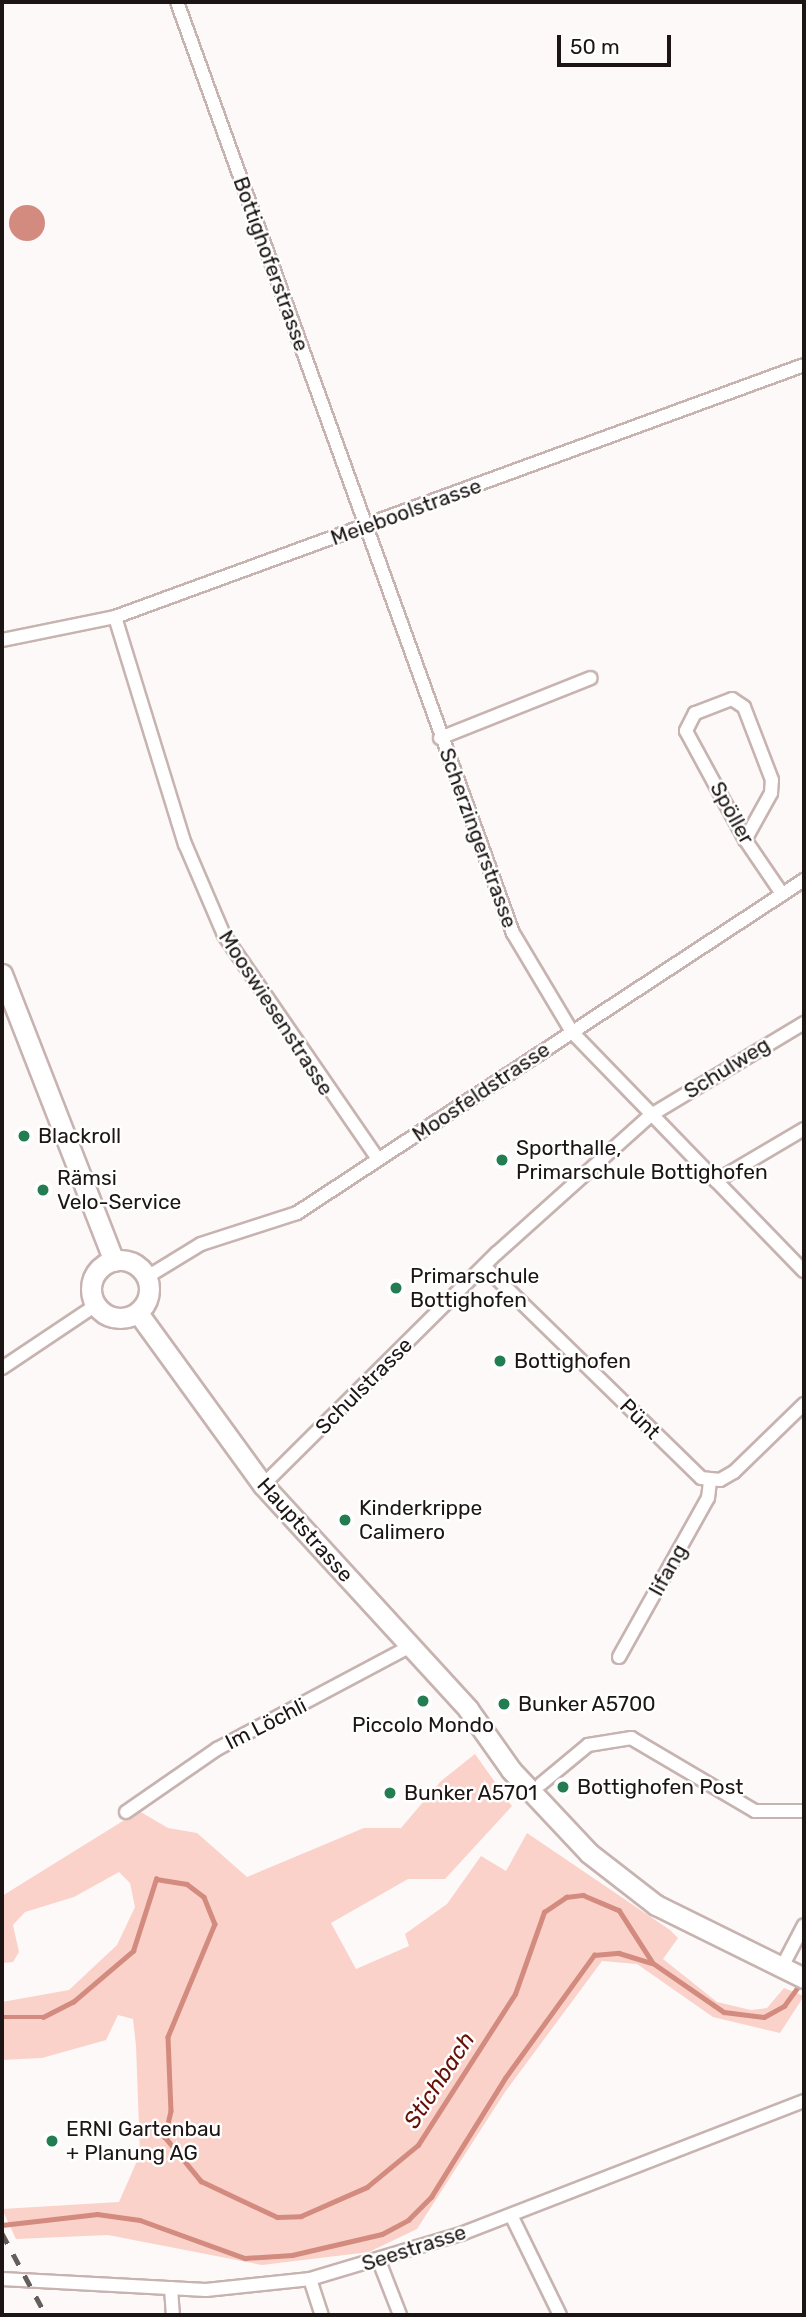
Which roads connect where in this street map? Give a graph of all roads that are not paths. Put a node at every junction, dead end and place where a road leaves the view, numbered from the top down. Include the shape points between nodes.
1 (177, 2) edge
2 (804, 365) edge
3 (365, 527) junction
4 (115, 617) junction
5 (2, 640) edge
6 (591, 678) dead end
7 (440, 738) junction
8 (745, 840) junction
9 (804, 880) edge
10 (782, 894) junction
11 (2, 974) edge
12 (804, 1023) edge
13 (572, 1032) junction
14 (651, 1115) junction
15 (804, 1129) edge
16 (379, 1159) junction
17 (716, 1181) junction
18 (114, 1261) junction
19 (484, 1266) junction
20 (804, 1271) edge
21 (147, 1277) junction
22 (96, 1305) junction
23 (138, 1313) junction
24 (2, 1368) edge
25 (804, 1404) edge
26 (710, 1480) junction
27 (263, 1485) junction
28 (411, 1646) junction
29 (619, 1657) dead end
30 (489, 1734) junction
31 (541, 1784) junction
32 (804, 1811) edge
33 (126, 1812) dead end
34 (693, 1922) junction
35 (804, 1925) edge
36 (793, 1972) edge
37 (804, 2101) edge
38 (510, 2215) junction
39 (379, 2261) junction
40 (2, 2279) edge
41 (310, 2280) junction
42 (171, 2288) junction
43 (173, 2315) edge
44 (322, 2315) edge
45 (400, 2315) edge
46 (560, 2315) edge

1 - 3 street, Bottighoferstrasse
2 - 3 street, Meieboolstrasse
3 - 4 street, Meieboolstrasse
3 - 7 street, Scherzingerstrasse
4 - 5 street, Meieboolstrasse
4 - 16 street, Mooswiesenstrasse via 185,844 224,935
6 - 7 street
7 - 13 street, Scherzingerstrasse via 513,933
8 - 8 street, Spöller via 686,731 695,713 724,700 744,707 772,788
8 - 10 street, Spöller
9 - 10 street, Moosfeldstrasse
10 - 13 street, Moosfeldstrasse
11 - 18 main road
12 - 14 street, Schulweg
13 - 14 street, Scherzingerstrasse
13 - 16 street, Moosfeldstrasse
14 - 17 street
14 - 19 street, Schulstrasse
15 - 17 street
16 - 21 street, Moosfeldstrasse via 289,1218 210,1240
17 - 20 street
18 - 21 main road via 130,1262
18 - 22 main road via 93,1278
19 - 26 street, Pünt via 648,1427
19 - 27 street, Schulstrasse
21 - 23 main road via 147,1300
22 - 23 main road via 110,1317
22 - 24 street
23 - 27 main road, Hauptstrasse
25 - 26 street via 734,1472
26 - 29 street, Iifang via 708,1498
27 - 28 main road, Hauptstrasse
28 - 30 main road, Hauptstrasse
28 - 33 street, Im Löchli via 217,1749
30 - 31 main road, Hauptstrasse
30 - 34 main road, Hauptstrasse via 511,1770 589,1853 656,1905
31 - 32 street via 589,1745 631,1738 755,1811
31 - 34 main road, Hauptstrasse via 627,1871
34 - 36 main road, Hauptstrasse
35 - 36 street
37 - 38 street, Seestrasse
38 - 39 street, Seestrasse
38 - 46 street
39 - 41 street, Seestrasse
39 - 45 street
40 - 42 street, Seestrasse
41 - 42 street, Seestrasse via 230,2290
41 - 44 street
42 - 43 street

